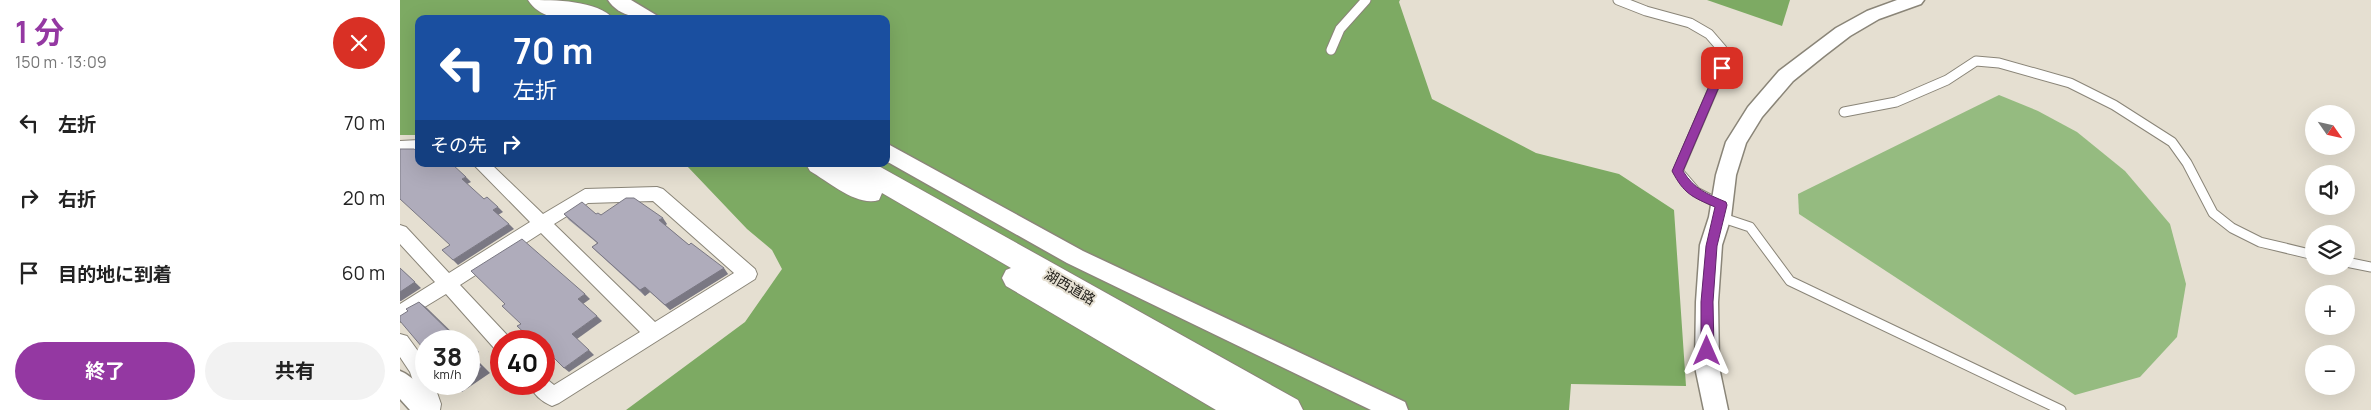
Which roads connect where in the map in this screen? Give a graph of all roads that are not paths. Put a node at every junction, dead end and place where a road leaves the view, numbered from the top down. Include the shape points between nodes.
1 (540, 0) edge
2 (569, 0) edge
3 (617, 0) edge
4 (1366, 0) edge
5 (1618, 0) edge
6 (1915, 0) edge
7 (565, 15) edge
8 (595, 15) edge
9 (643, 15) edge
10 (1332, 50) dead end
11 (1844, 112) dead end
12 (400, 146) edge
13 (415, 146) edge
14 (890, 153) edge
15 (484, 167) edge
16 (824, 167) edge
17 (858, 167) edge
18 (1721, 211) junction
19 (542, 224) junction
20 (400, 232) edge
21 (2305, 253) edge
22 (2355, 264) edge
23 (2371, 267) edge
24 (448, 283) junction
25 (400, 314) edge
26 (490, 330) edge
27 (654, 333) junction
28 (400, 342) edge
29 (400, 382) edge
30 (550, 395) edge
31 (424, 410) edge
32 (430, 410) edge
33 (1244, 410) edge
34 (1287, 410) edge
35 (1396, 410) edge
36 (1716, 410) edge
37 (2062, 410) edge

1 - 7 highway
2 - 8 highway
3 - 9 street
4 - 10 lane via 1342,25 1334,38
5 - 18 lane via 1690,23 1709,34 1722,49 1722,68 1678,171 1685,185
6 - 18 street via 1843,32 1786,76 1754,112 1736,142 1726,175
11 - 21 lane via 1896,102 1947,80 1976,61 1999,63 2070,83 2114,105 2172,142 2213,213 2232,228 2260,242
12 - 13 street
14 - 35 street via 1075,257
15 - 19 street
16 - 33 highway, 湖西道路
17 - 34 highway, 湖西道路
18 - 36 street via 1711,246 1707,302 1708,367
18 - 37 lane via 1750,226 1790,281
19 - 24 street
19 - 27 street
19 - 27 street via 585,196 657,194 748,274
20 - 24 street
22 - 23 lane
24 - 25 street
24 - 26 street
27 - 30 street via 552,397
28 - 32 street via 419,368
29 - 31 street

